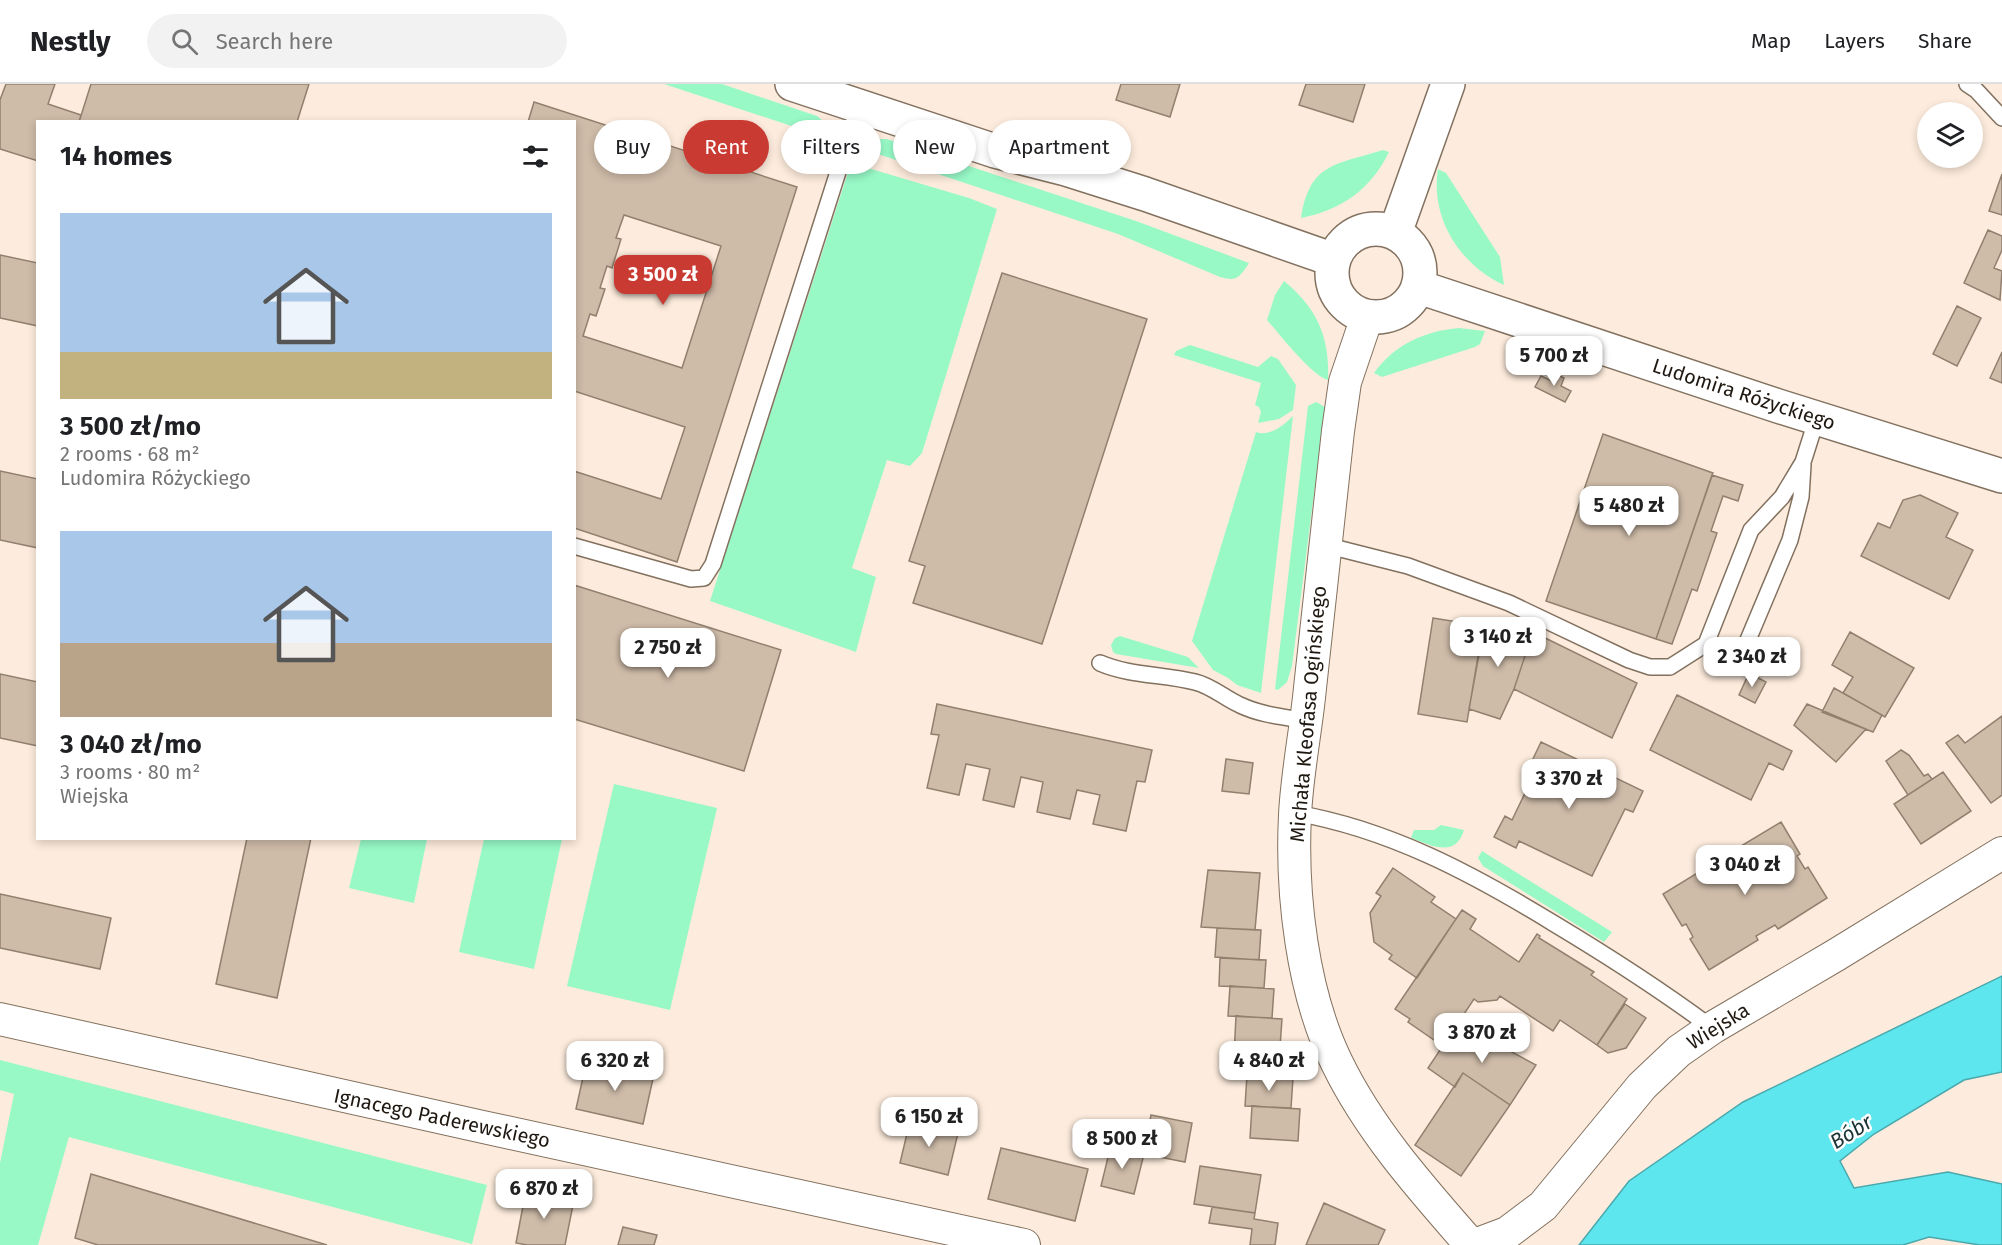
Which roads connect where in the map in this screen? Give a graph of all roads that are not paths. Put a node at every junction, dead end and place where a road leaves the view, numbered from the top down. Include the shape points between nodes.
1 (792, 84) edge
2 (1448, 84) edge
3 (1967, 84) edge
4 (859, 106) junction
5 (2002, 118) edge
6 (1395, 233) junction
7 (1334, 260) junction
8 (1419, 287) junction
9 (1367, 317) junction
10 (1817, 418) junction
11 (1803, 462) junction
12 (2002, 476) edge
13 (1325, 545) junction
14 (576, 547) edge
15 (1706, 644) junction
16 (1100, 663) dead end
17 (1307, 721) junction
18 (1295, 813) junction
19 (2002, 853) edge
20 (0, 1019) edge
21 (1712, 1028) junction
22 (1024, 1245) edge
23 (1473, 1245) edge

1 - 4 street
2 - 6 street
3 - 5 lane
4 - 7 street via 1134,190
4 - 14 lane via 713,564 704,578 691,579
6 - 7 street via 1366,230 1352,236
6 - 8 street via 1405,238 1417,255
7 - 9 street via 1332,278 1337,296 1350,309
8 - 9 street via 1399,312
8 - 10 street, Ludomira Różyckiego
9 - 13 street, Michała Kleofasa Ogińskiego via 1345,382
10 - 11 lane
10 - 12 street, Ludomira Różyckiego
11 - 15 lane via 1782,497 1751,530
11 - 15 lane via 1802,497 1790,540 1740,659
13 - 15 lane via 1408,566 1491,596 1650,667 1670,667
13 - 17 street, Michała Kleofasa Ogińskiego
16 - 17 lane via 1197,682 1239,705
17 - 18 street, Michała Kleofasa Ogińskiego
18 - 21 lane via 1415,848 1492,886 1622,964
18 - 23 street, Michała Kleofasa Ogińskiego via 1295,888 1305,957 1317,1011 1336,1062 1390,1149
19 - 21 street, Wiejska
20 - 22 street, Ignacego Paderewskiego
21 - 23 street, Wiejska via 1679,1051 1642,1086 1544,1206 1508,1233

